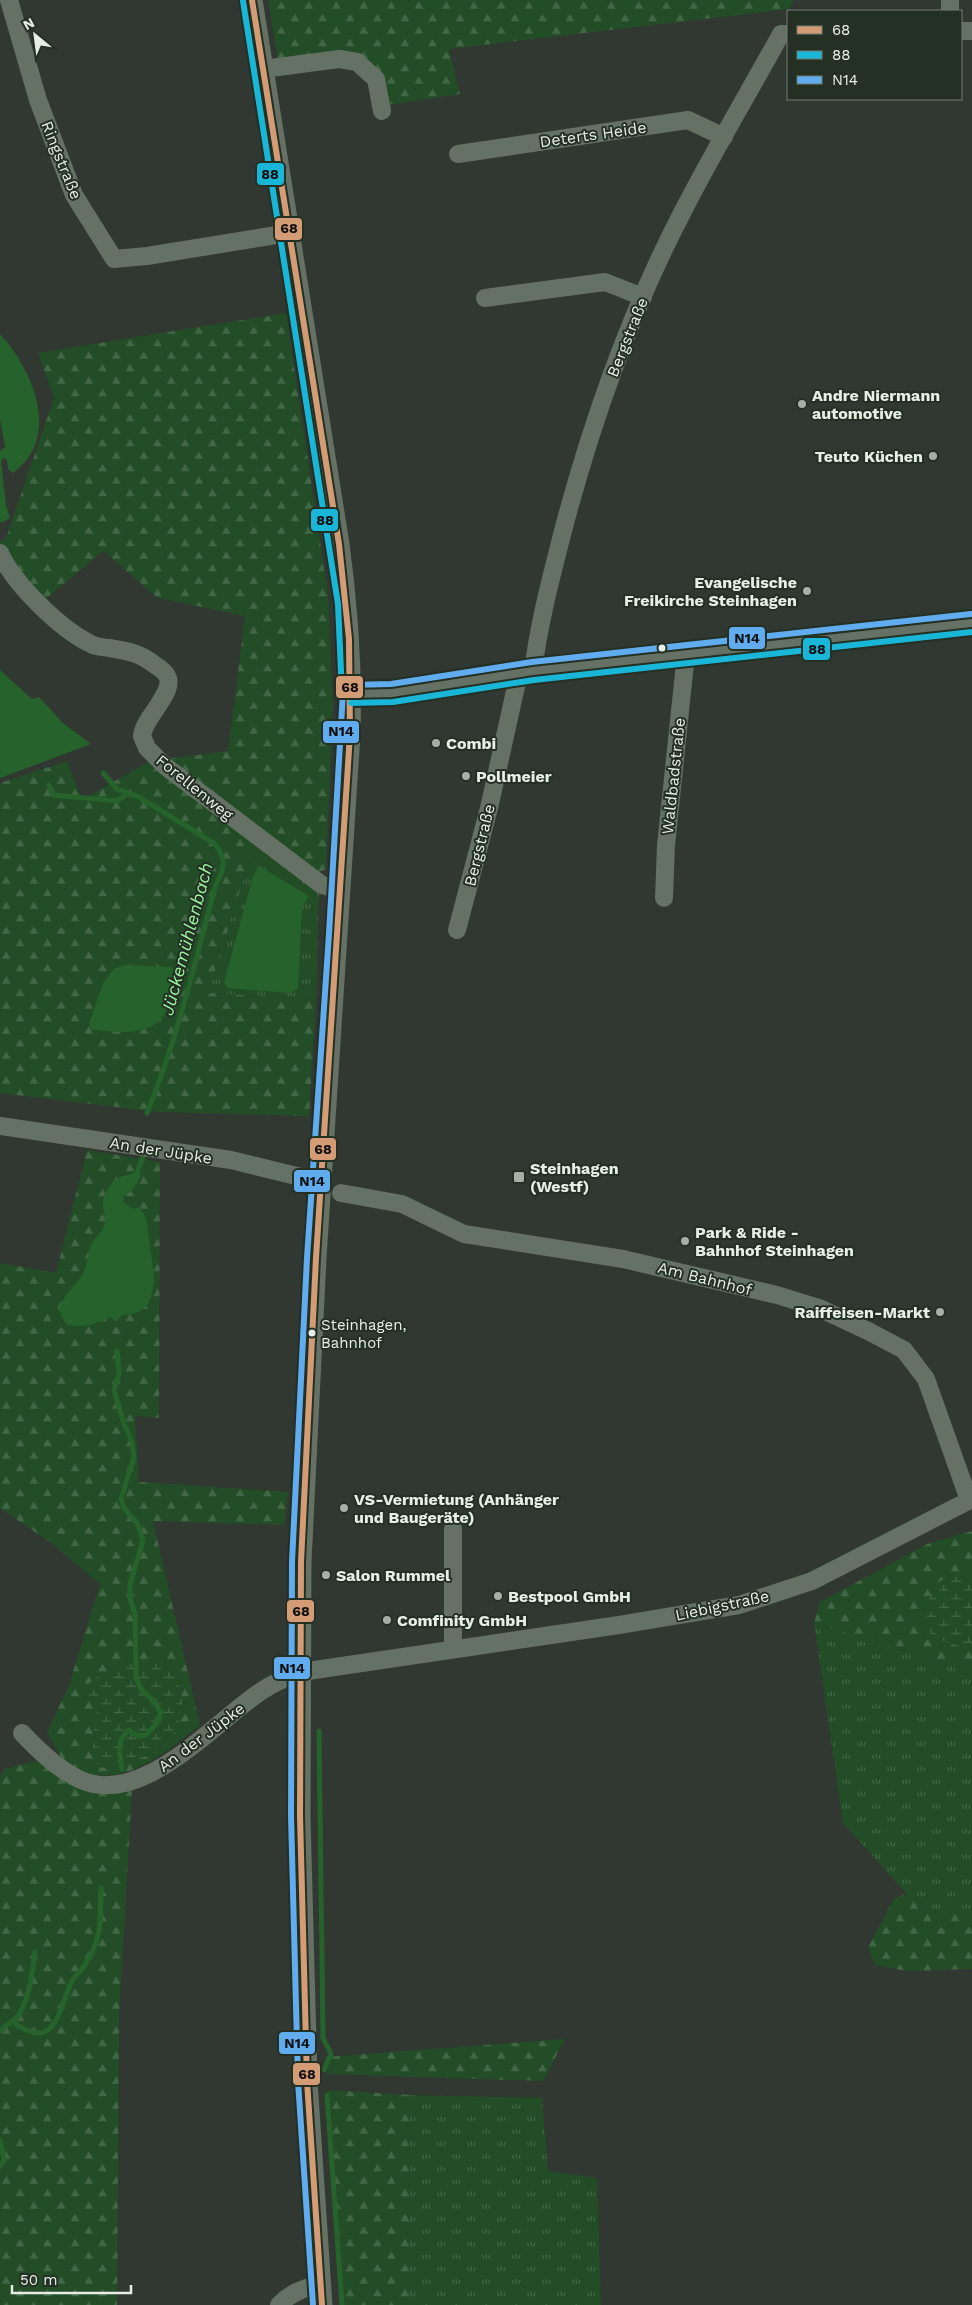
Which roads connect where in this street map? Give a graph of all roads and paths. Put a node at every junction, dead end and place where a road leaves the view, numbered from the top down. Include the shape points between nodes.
1 (9, 0) edge
2 (252, 0) edge
3 (787, 34) edge
4 (264, 69) junction
5 (382, 111) dead end
6 (724, 137) junction
7 (458, 154) dead end
8 (289, 233) junction
9 (643, 297) junction
10 (485, 298) dead end
11 (0, 553) edge
12 (972, 623) edge
13 (686, 654) junction
14 (526, 672) junction
15 (351, 694) junction
16 (341, 890) junction
17 (664, 898) dead end
18 (457, 930) dead end
19 (0, 1126) edge
20 (321, 1182) junction
21 (341, 1193) dead end
22 (970, 1499) edge
23 (453, 1529) dead end
24 (453, 1649) junction
25 (302, 1672) junction
26 (22, 1733) dead end
27 (322, 2295) edge
28 (279, 2305) edge

1 - 8 street, Ringstraße via 38,100 74,195 114,259
2 - 4 street
3 - 6 street, Bergstraße via 781,34
4 - 5 street via 339,59 357,62 376,79
4 - 8 street
6 - 7 street, Deterts Heide via 688,120
6 - 9 street, Bergstraße via 682,214
8 - 15 street via 347,603
9 - 10 street via 605,282
9 - 14 street, Bergstraße via 614,366 585,450
11 - 16 street, Forellenweg via 6,565 44,610 66,629 92,645 142,654 165,672 168,678 166,692 145,722 142,736 147,748 165,766 322,885
12 - 13 street
13 - 14 street
13 - 17 street, Waldbadstraße via 666,845
14 - 15 street via 392,693
14 - 18 street, Bergstraße
15 - 16 street
16 - 20 street
19 - 20 street, An der Jüpke via 231,1160
20 - 25 street via 301,1562
21 - 22 street, Am Bahnhof via 402,1204 464,1234 623,1259 776,1295 819,1308 868,1331 904,1350 926,1379
22 - 24 street, Liebigstraße via 812,1581 739,1605
23 - 24 street
24 - 25 street, Liebigstraße
25 - 26 street, An der Jüpke via 283,1678 260,1692 161,1768 137,1780 112,1786 81,1780 40,1753
25 - 27 street via 300,1816 307,2081
27 - 28 street via 308,2287 288,2296

